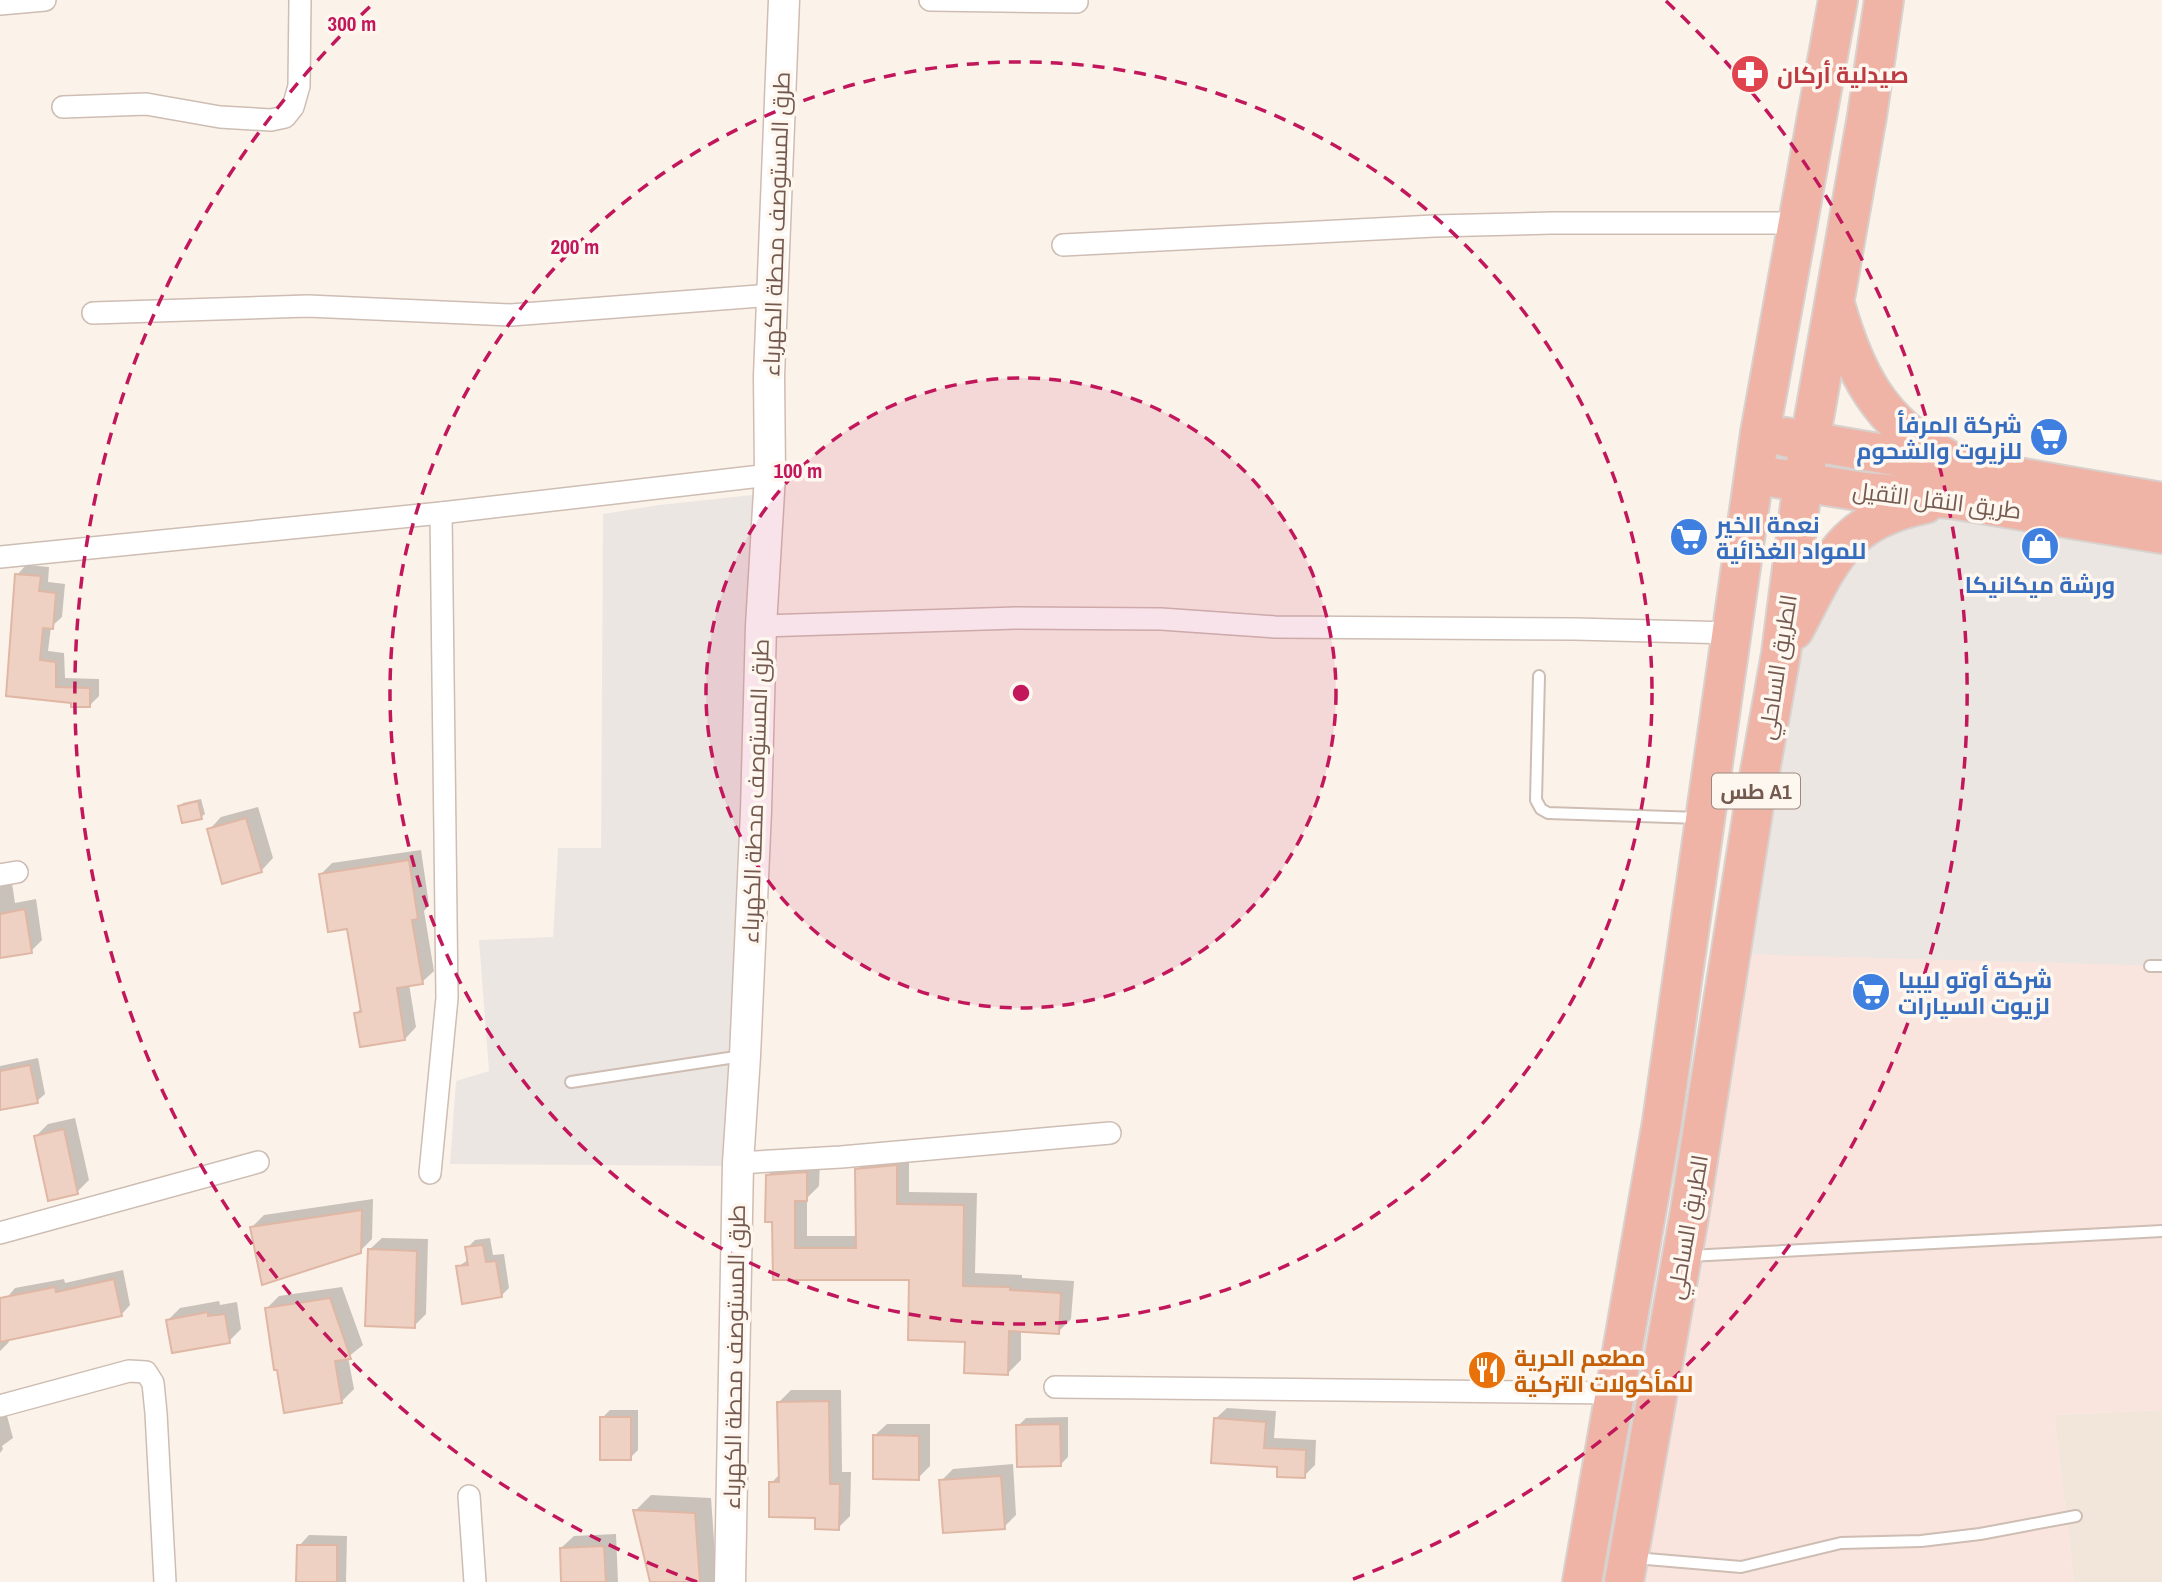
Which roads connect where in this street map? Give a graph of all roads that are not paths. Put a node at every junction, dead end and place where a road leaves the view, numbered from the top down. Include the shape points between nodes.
1 (45, 0) edge
2 (300, 0) edge
3 (784, 0) edge
4 (930, 0) edge
5 (1838, 0) edge
6 (1884, 0) edge
7 (1077, 2) edge
8 (0, 4) edge
9 (63, 107) dead end
10 (1797, 223) junction
11 (1063, 245) dead end
12 (772, 295) junction
13 (1833, 298) junction
14 (93, 313) dead end
15 (1760, 433) junction
16 (1810, 441) junction
17 (1754, 474) junction
18 (770, 475) junction
19 (1803, 481) junction
20 (1959, 484) junction
21 (2162, 502) edge
22 (440, 513) junction
23 (2162, 534) edge
24 (0, 556) edge
25 (761, 626) junction
26 (1732, 633) junction
27 (1781, 654) junction
28 (1539, 677) dead end
29 (1706, 818) junction
30 (745, 1056) junction
31 (571, 1082) dead end
32 (1110, 1133) dead end
33 (258, 1162) dead end
34 (738, 1163) junction
35 (430, 1173) dead end
36 (2162, 1231) edge
37 (0, 1233) edge
38 (1683, 1256) junction
39 (1055, 1387) dead end
40 (1615, 1392) junction
41 (0, 1406) edge
42 (469, 1496) dead end
43 (2076, 1516) dead end
44 (1626, 1570) edge
45 (166, 1582) edge
46 (475, 1582) edge
47 (730, 1582) edge
48 (1582, 1582) edge

1 - 8 street
2 - 9 street via 299,86 285,117 220,117 146,104
3 - 12 street, طرق المستوصف محطة الكهرباء
4 - 7 street
5 - 10 highway, الطريق الساحلي / طس A1
6 - 13 highway, الطريق الساحلي / طس A1
10 - 11 street via 1473,225
10 - 15 highway, الطريق الساحلي / طس A1
12 - 14 street via 511,315 308,306
12 - 18 street, طرق المستوصف محطة الكهرباء
13 - 16 highway, الطريق الساحلي / طس A1
13 - 20 highway via 1844,336 1873,398
15 - 16 highway, طريق النقل الثقيل
15 - 17 highway, الطريق الساحلي / طس A1
16 - 19 highway, الطريق الساحلي / طس A1
16 - 20 highway, طريق النقل الثقيل
17 - 19 highway, طريق النقل الثقيل
17 - 26 highway, الطريق الساحلي / طس A1
18 - 22 street
18 - 25 street, طرق المستوصف محطة الكهرباء
19 - 20 highway, طريق النقل الثقيل via 1864,492
19 - 27 highway, الطريق الساحلي / طس A1
20 - 21 highway, طريق النقل الثقيل
20 - 23 highway, طريق النقل الثقيل
20 - 27 highway via 1862,528 1848,540 1823,572
22 - 24 street
22 - 35 street via 447,998
25 - 26 street via 1016,618 1161,619 1275,627
25 - 30 street, طرق المستوصف محطة الكهرباء
26 - 29 highway, الطريق الساحلي / طس A1
27 - 38 highway, الطريق الساحلي / طس A1
28 - 29 lane via 1536,800 1541,809 1548,813
29 - 40 highway, الطريق الساحلي / طس A1 via 1654,1171
30 - 31 lane
30 - 34 street, طرق المستوصف محطة الكهرباء
32 - 34 street
33 - 37 street
34 - 47 street, طرق المستوصف محطة الكهرباء
36 - 38 lane
38 - 44 highway, الطريق الساحلي / طس A1
39 - 40 street
40 - 48 highway, الطريق الساحلي / طس A1
41 - 45 street via 129,1371 146,1372 153,1383 156,1413
42 - 46 street
43 - 44 lane via 1921,1541 1841,1543 1741,1567

